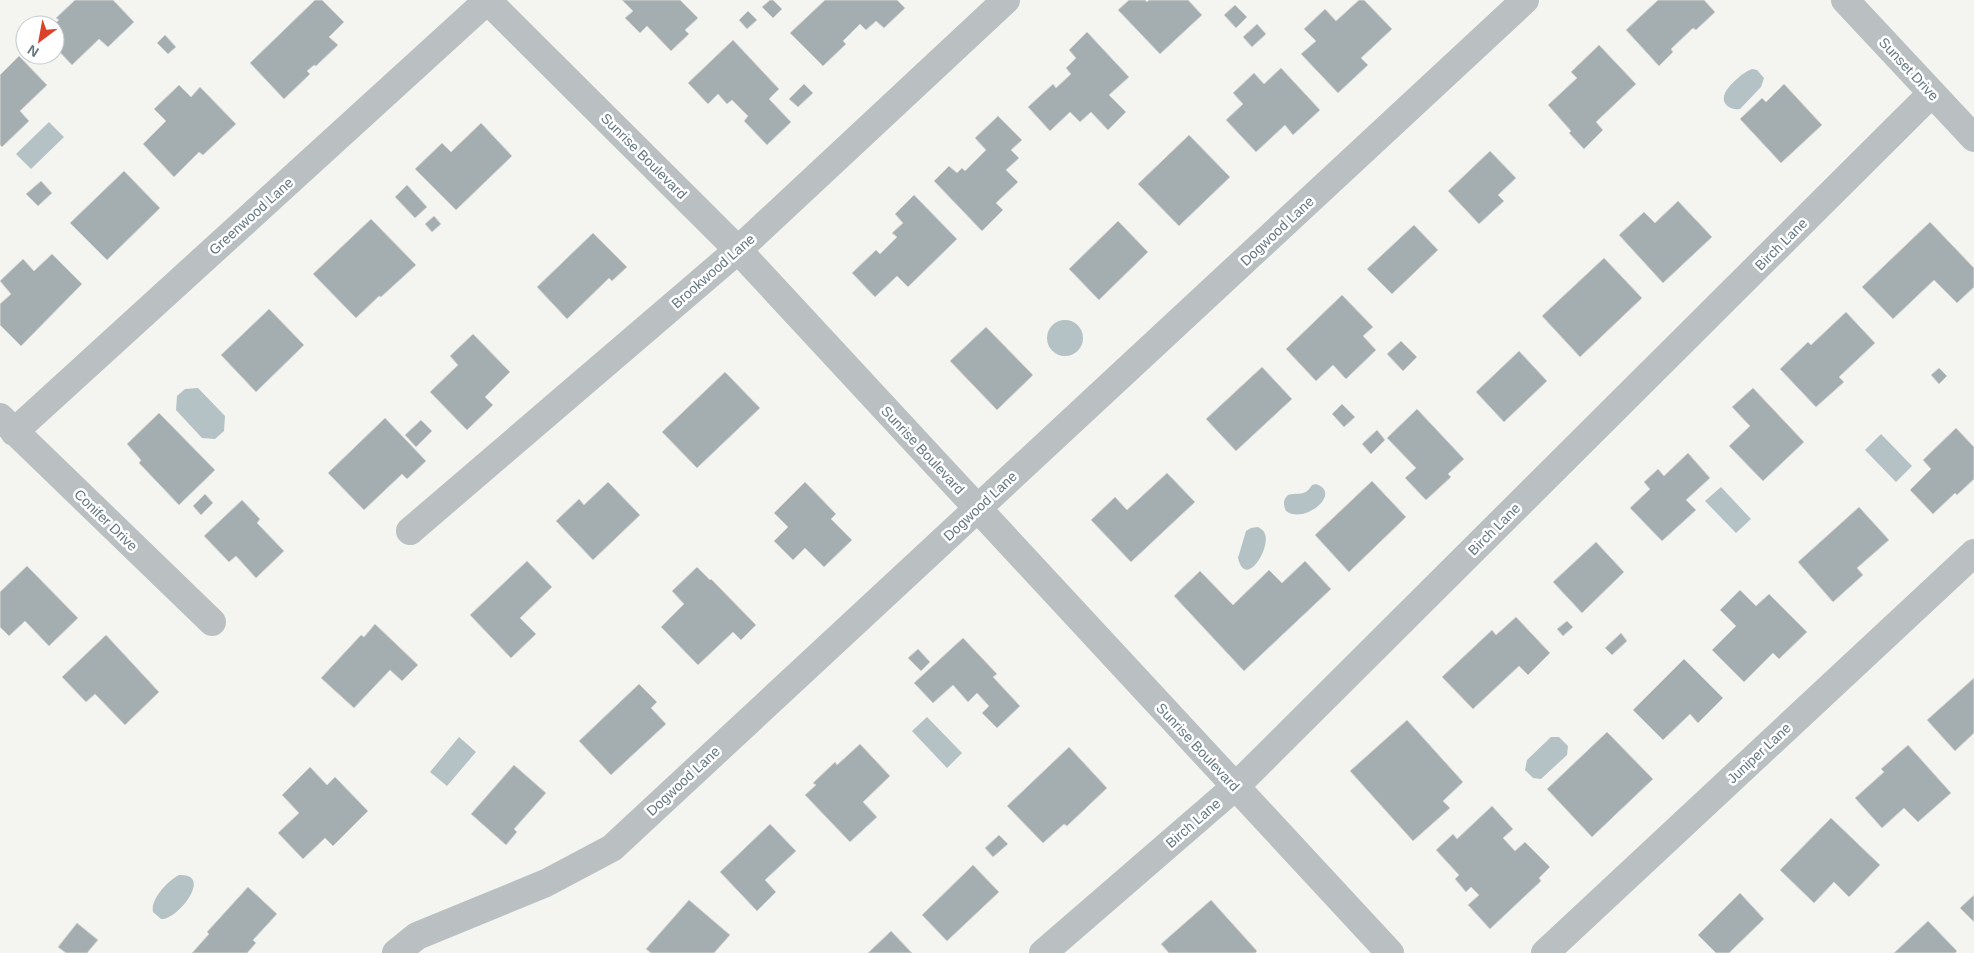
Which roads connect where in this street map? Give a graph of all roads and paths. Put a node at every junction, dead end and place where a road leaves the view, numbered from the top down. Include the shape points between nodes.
1 (488, 0) edge
2 (1006, 0) edge
3 (1525, 0) edge
4 (1845, 0) edge
5 (1932, 93) junction
6 (1974, 138) edge
7 (738, 250) junction
8 (7, 425) edge
9 (978, 509) junction
10 (410, 531) dead end
11 (1974, 553) edge
12 (212, 622) dead end
13 (1235, 787) junction
14 (396, 953) edge
15 (1043, 953) edge
16 (1390, 953) edge
17 (1545, 953) edge

1 - 7 street, Sunrise Boulevard
1 - 8 street, Greenwood Lane
2 - 7 street, Brookwood Lane
3 - 9 street, Dogwood Lane
4 - 5 street, Sunset Drive
5 - 6 street, Sunset Drive
5 - 13 street, Birch Lane
7 - 9 street, Sunrise Boulevard
7 - 10 street, Brookwood Lane
8 - 12 street, Conifer Drive
9 - 13 street, Sunrise Boulevard
9 - 14 street, Dogwood Lane via 612,848 546,883 417,936
11 - 17 street, Juniper Lane
13 - 15 street, Birch Lane
13 - 16 street, Sunrise Boulevard

